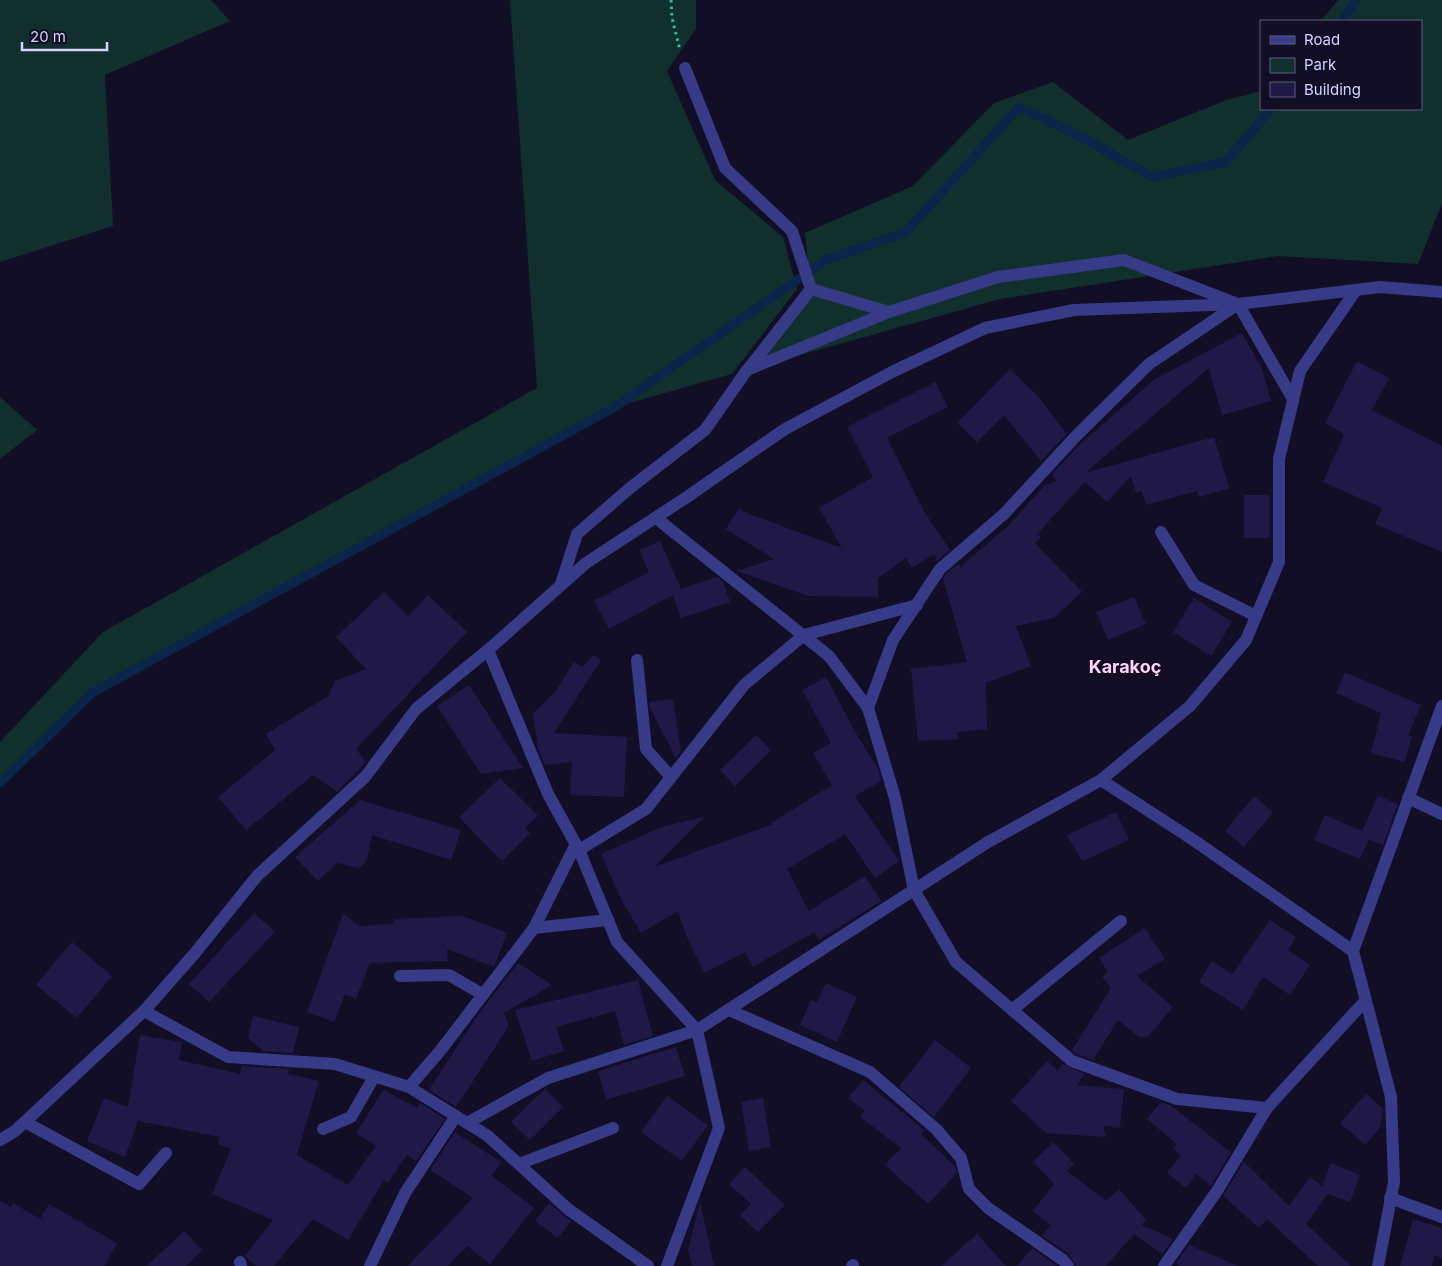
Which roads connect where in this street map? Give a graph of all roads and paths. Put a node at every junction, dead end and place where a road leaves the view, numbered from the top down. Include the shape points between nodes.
1 (671, 0) edge
2 (684, 68) joint
3 (811, 289) junction
4 (1356, 290) junction
5 (1442, 292) edge
6 (1238, 304) junction
7 (889, 312) junction
8 (747, 370) junction
9 (1293, 399) junction
10 (656, 518) junction
11 (1161, 532) dead end
12 (561, 585) junction
13 (917, 605) junction
14 (1256, 616) junction
15 (804, 635) junction
16 (488, 650) junction
17 (637, 660) dead end
18 (1442, 706) edge
19 (868, 708) junction
20 (671, 777) junction
21 (1101, 780) junction
22 (1408, 798) junction
23 (1442, 814) edge
24 (577, 847) junction
25 (914, 890) junction
26 (608, 920) junction
27 (1121, 921) dead end
28 (534, 928) junction
29 (1353, 952) junction
30 (400, 976) dead end
31 (482, 994) junction
32 (1365, 1002) junction
33 (729, 1010) junction
34 (1012, 1010) junction
35 (144, 1011) junction
36 (697, 1030) junction
37 (374, 1076) junction
38 (409, 1087) junction
39 (1267, 1108) junction
40 (462, 1119) junction
41 (25, 1122) junction
42 (613, 1128) dead end
43 (323, 1129) dead end
44 (0, 1140) edge
45 (166, 1153) dead end
46 (519, 1164) junction
47 (1390, 1198) junction
48 (1442, 1217) edge
49 (370, 1266) edge
50 (648, 1266) edge
51 (668, 1266) edge
52 (1068, 1266) edge
53 (1164, 1266) edge
54 (1378, 1266) edge

1 - 2 path
2 - 3 street via 725,168 792,231
3 - 7 street
3 - 8 street
4 - 5 street via 1380,288
4 - 6 street
4 - 9 street via 1300,370
6 - 7 street via 1124,260 998,277
6 - 9 street
6 - 10 street via 1074,310 985,328 892,372 785,429
6 - 13 street via 1149,364 1004,514 940,569
7 - 8 street
8 - 12 street via 705,430 577,534
9 - 14 street via 1279,459 1279,562
10 - 12 street via 586,563
10 - 15 street
11 - 14 street via 1194,585
12 - 16 street
13 - 15 street
13 - 19 street via 893,640
14 - 21 street via 1246,640 1190,706
15 - 19 street via 829,656
15 - 20 street via 744,685
16 - 24 street via 548,794
16 - 35 street via 416,709 365,777 257,876
17 - 20 street via 646,749
18 - 22 street
19 - 25 street via 895,798
20 - 24 street via 646,809
21 - 25 street via 988,842
21 - 29 street via 1192,839
22 - 23 street
22 - 29 street
24 - 26 street
24 - 28 street
25 - 33 street
25 - 34 street via 956,962
26 - 28 street
26 - 36 street via 617,942
27 - 34 street
28 - 31 street
29 - 32 street
30 - 31 street via 449,975
31 - 38 street
32 - 39 street
32 - 47 street via 1391,1097 1394,1182
33 - 36 street
33 - 52 street via 870,1072 936,1129 961,1158 969,1189 988,1208
34 - 39 street via 1072,1061 1177,1099
35 - 37 street via 228,1057 335,1064
35 - 41 street
36 - 40 street via 548,1078
36 - 51 street via 719,1128
37 - 38 street
37 - 43 street via 351,1117
38 - 40 street
39 - 53 street via 1217,1191
40 - 46 street via 488,1136
40 - 49 street via 405,1193
41 - 44 street
41 - 45 street via 140,1184
42 - 46 street
46 - 50 street via 568,1209
47 - 48 street
47 - 54 street

